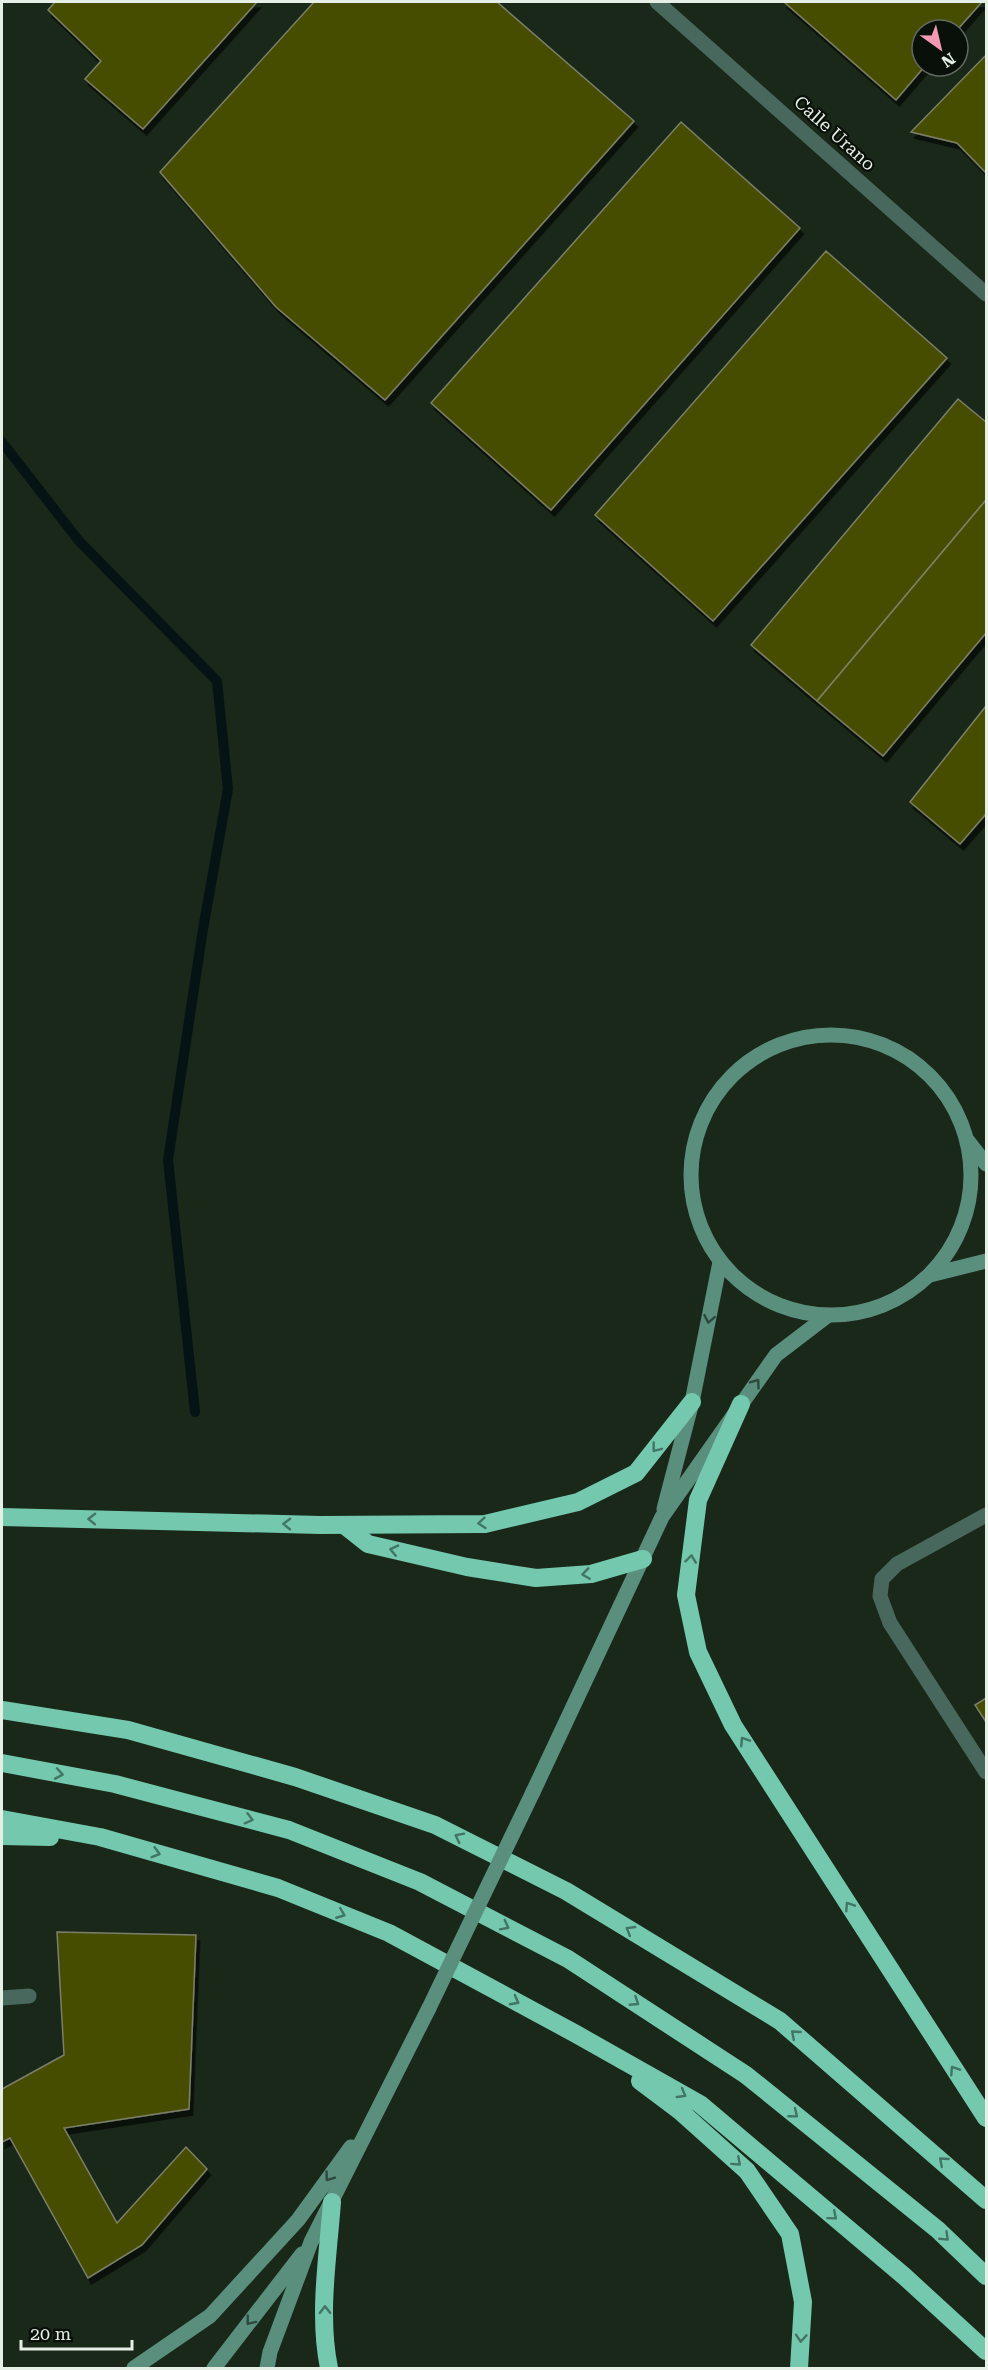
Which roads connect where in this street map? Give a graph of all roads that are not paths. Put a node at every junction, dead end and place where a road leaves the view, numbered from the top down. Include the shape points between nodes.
1 (657, 2) edge
2 (987, 294) edge
3 (968, 1141) junction
4 (987, 1164) edge
5 (720, 1262) junction
6 (987, 1262) edge
7 (930, 1275) junction
8 (827, 1316) junction
9 (692, 1402) junction
10 (741, 1404) junction
11 (987, 1515) edge
12 (2, 1517) edge
13 (662, 1517) junction
14 (344, 1525) junction
15 (643, 1559) junction
16 (2, 1710) edge
17 (2, 1763) edge
18 (987, 1772) edge
19 (2, 1819) edge
20 (2, 1836) edge
21 (100, 1838) junction
22 (29, 1996) dead end
23 (2, 1998) edge
24 (576, 2034) junction
25 (375, 2112) junction
26 (987, 2118) edge
27 (987, 2200) edge
28 (332, 2202) junction
29 (311, 2242) junction
30 (987, 2276) edge
31 (987, 2351) edge
32 (134, 2368) edge
33 (214, 2368) edge
34 (267, 2368) edge
35 (329, 2368) edge
36 (799, 2368) edge

1 - 2 street, Calle Urano
3 - 4 street
3 - 5 street via 950,1099 920,1065 881,1043 836,1034 791,1040 750,1060 717,1092 697,1132 690,1177 698,1222
3 - 7 street via 972,1177 967,1213 952,1247
5 - 8 street via 750,1290 786,1308
5 -> 9 street
6 - 7 street
7 - 8 street via 899,1298 864,1311
10 -> 8 street via 776,1355
9 - 13 street
9 -> 14 highway via 636,1473 578,1502 485,1524
10 - 13 street
26 -> 10 highway via 733,1725 698,1652 686,1595 698,1500
11 - 18 street via 897,1564 882,1579 880,1596 890,1623
14 -> 12 highway
13 - 15 street
15 -> 14 highway via 591,1574 536,1578 368,1544
15 - 25 street, bridge via 429,2008
27 -> 16 highway via 780,2021 566,1890 445,1830 295,1777 128,1730
17 -> 30 highway via 115,1784 289,1830 420,1882 557,1953 746,2075 938,2230
19 - 21 highway
20 - 21 highway
21 -> 24 highway via 278,1888 389,1933
22 - 23 street
24 -> 31 highway via 700,2104
24 -> 36 highway via 680,2111 747,2171 790,2234 803,2302
25 - 28 street
25 -> 32 street via 298,2220 210,2316
28 - 29 street
35 -> 28 highway via 325,2298
29 -> 33 street
29 - 34 street

